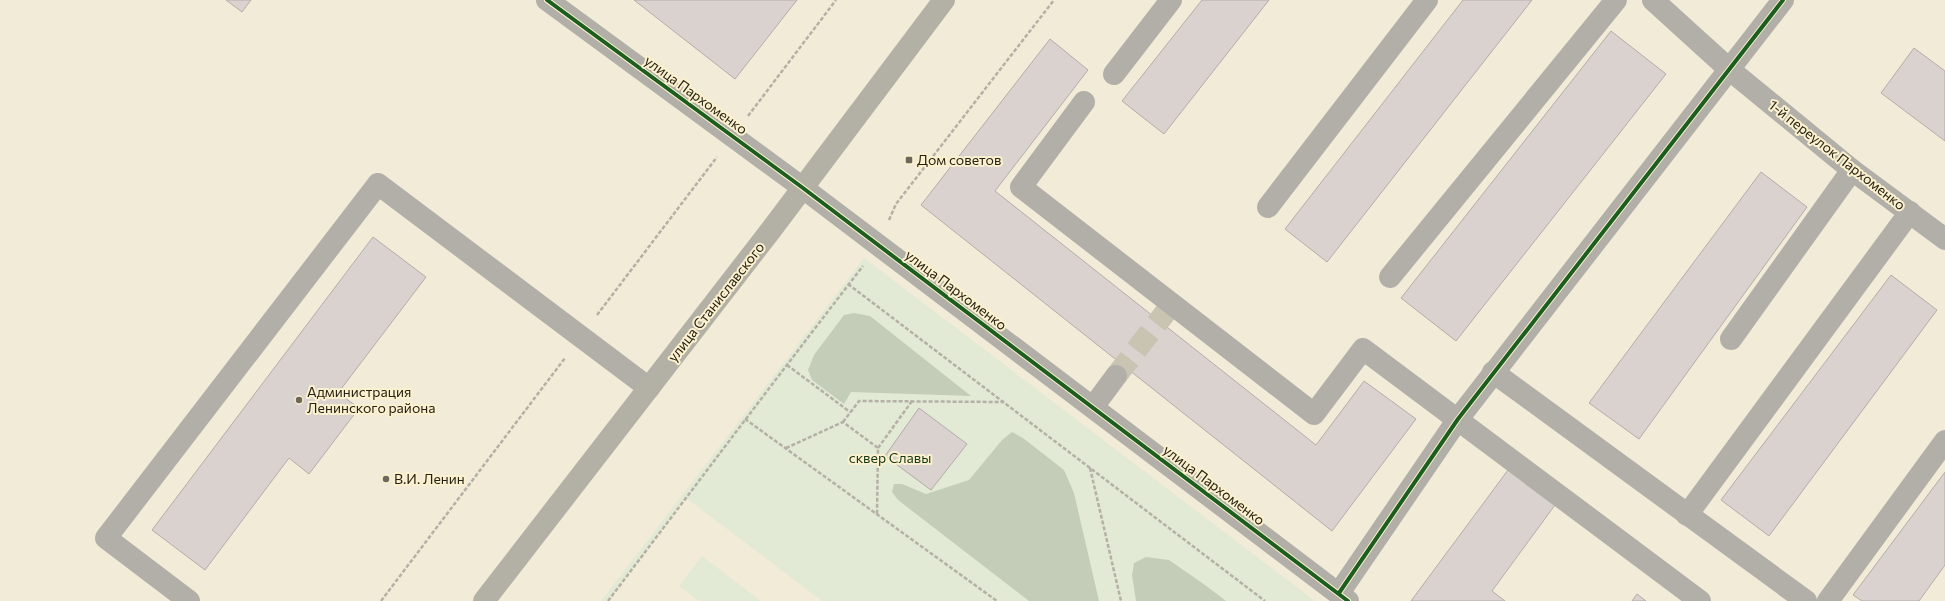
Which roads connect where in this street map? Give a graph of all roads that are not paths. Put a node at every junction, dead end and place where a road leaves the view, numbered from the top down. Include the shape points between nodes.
1 (547, 0) edge
2 (944, 0) edge
3 (1171, 0) edge
4 (1427, 0) edge
5 (1616, 0) edge
6 (1653, 0) edge
7 (1783, 0) edge
8 (1730, 70) junction
9 (1114, 74) dead end
10 (1084, 102) dead end
11 (1852, 170) junction
12 (803, 188) junction
13 (1268, 207) dead end
14 (1910, 212) junction
15 (1945, 239) edge
16 (1390, 277) dead end
17 (1730, 339) dead end
18 (1493, 372) junction
19 (1116, 376) tunnel mouth
20 (649, 388) junction
21 (1092, 407) junction
22 (1458, 419) junction
23 (1945, 441) edge
24 (1687, 515) junction
25 (1343, 597) edge
26 (189, 601) edge
27 (484, 601) edge
28 (1700, 601) edge
29 (1806, 601) edge
30 (1828, 601) edge

1 - 12 street, улица Пархоменко
2 - 12 main road, улица Станиславского
3 - 9 street
4 - 13 street
5 - 16 street
6 - 8 street, 1-й переулок Пархоменко
7 - 8 street
8 - 11 street, 1-й переулок Пархоменко
8 - 18 street
10 - 22 street via 1021,187 1314,414 1363,349
11 - 14 street, 1-й переулок Пархоменко
11 - 17 street
12 - 20 main road, улица Станиславского
12 - 21 street, улица Пархоменко
14 - 15 street, 1-й переулок Пархоменко
14 - 24 street
18 - 22 street
18 - 24 street
19 - 21 street
20 - 26 street via 378,184 106,538
20 - 27 main road, улица Станиславского
21 - 25 street, улица Пархоменко
22 - 25 street
22 - 28 street
23 - 30 street
24 - 29 street

